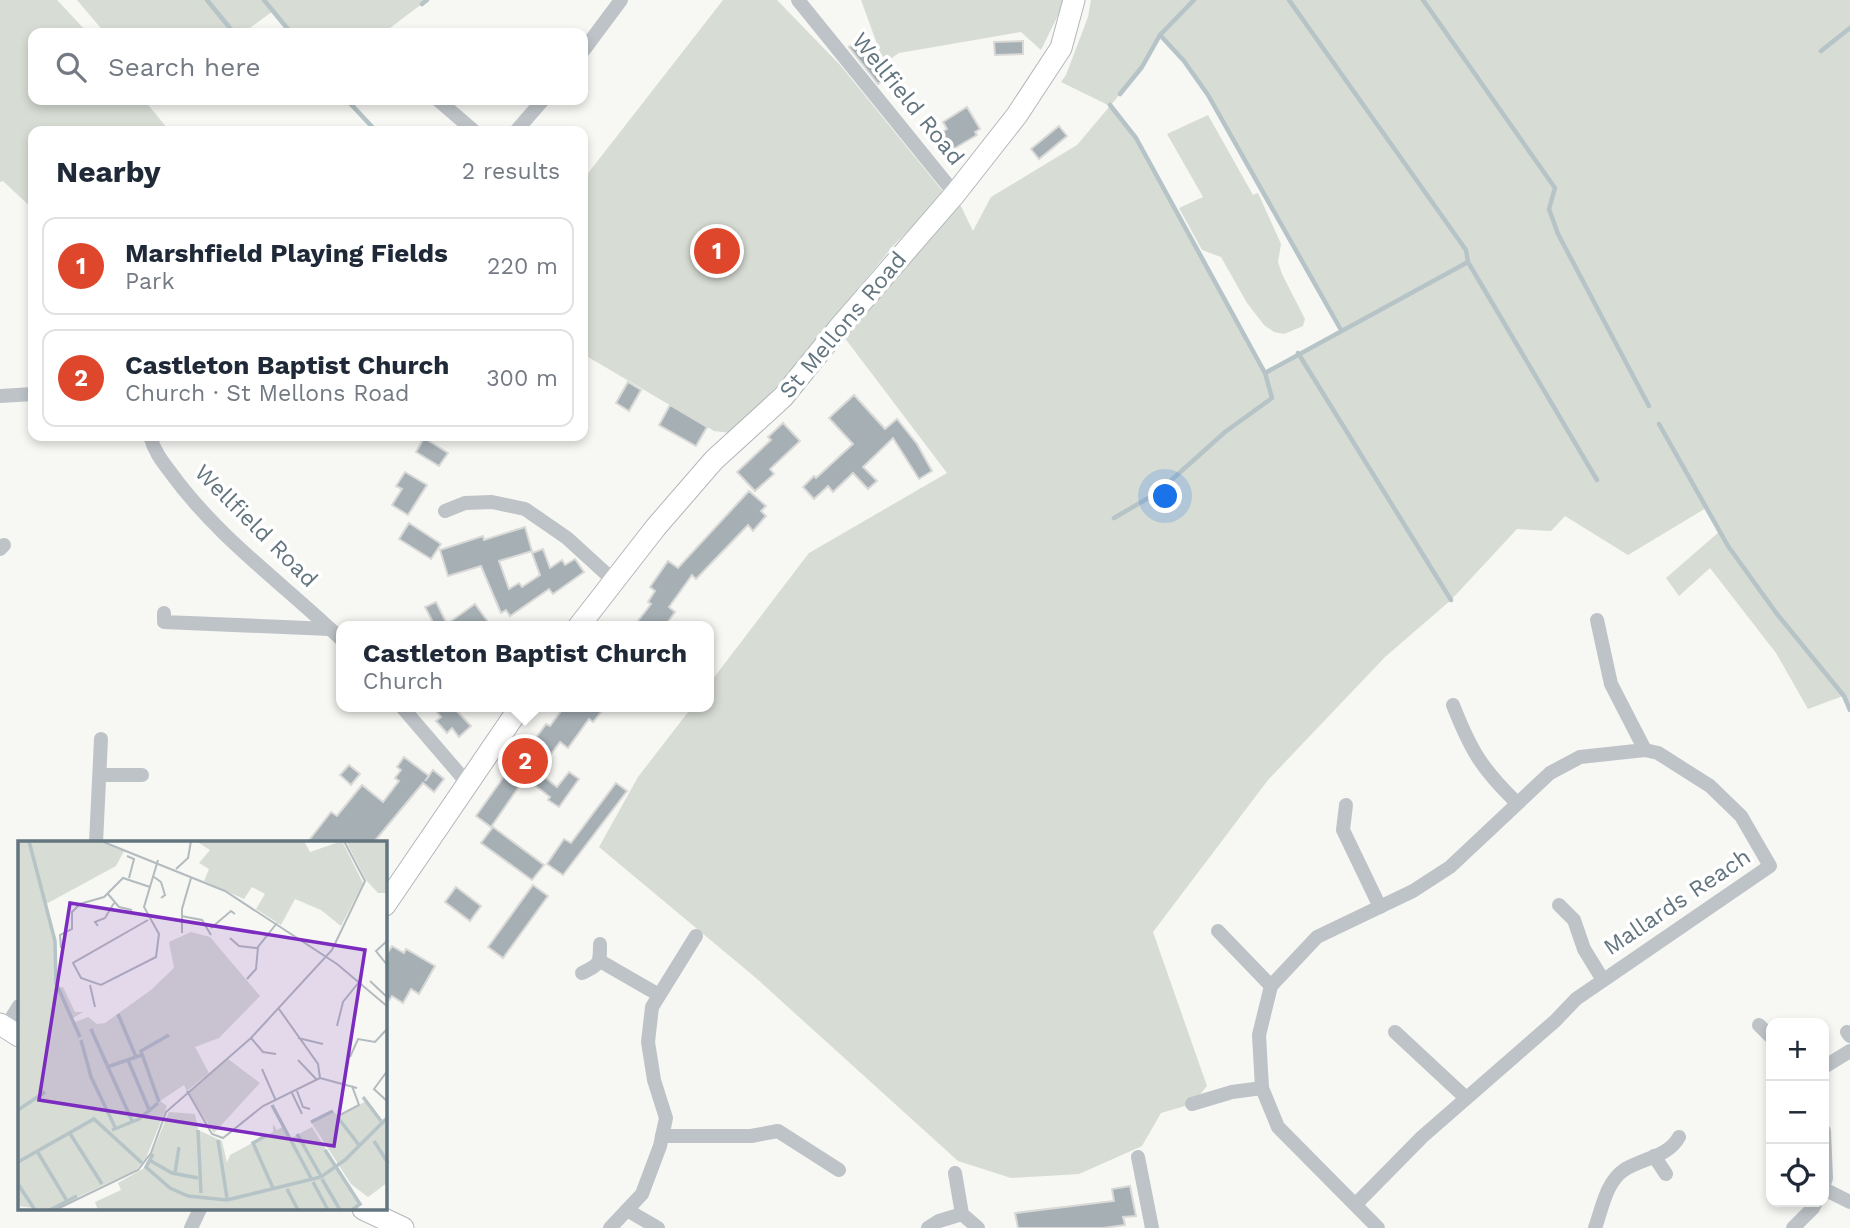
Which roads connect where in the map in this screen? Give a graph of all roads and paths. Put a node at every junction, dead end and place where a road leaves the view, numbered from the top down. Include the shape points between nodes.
1 (621, 0) edge
2 (798, 0) edge
3 (1074, 0) edge
4 (588, 44) edge
5 (444, 105) edge
6 (539, 105) edge
7 (468, 126) edge
8 (520, 126) edge
9 (955, 194) junction
10 (28, 394) edge
11 (0, 396) edge
12 (151, 441) edge
13 (445, 511) dead end
14 (613, 580) junction
15 (164, 612) dead end
16 (1597, 620) dead end
17 (583, 621) edge
18 (330, 629) junction
19 (336, 634) edge
20 (1452, 705) dead end
21 (406, 712) edge
22 (517, 712) edge
23 (101, 739) dead end
24 (1645, 750) junction
25 (101, 775) junction
26 (142, 775) dead end
27 (468, 784) junction
28 (1517, 803) junction
29 (1346, 805) dead end
30 (96, 841) edge
31 (387, 902) edge
32 (1559, 905) dead end
33 (1380, 907) junction
34 (1218, 931) dead end
35 (696, 936) dead end
36 (600, 944) dead end
37 (600, 961) junction
38 (582, 973) dead end
39 (1603, 980) junction
40 (1271, 986) junction
41 (659, 995) junction
42 (18, 1008) edge
43 (1759, 1026) dead end
44 (8, 1029) edge
45 (1395, 1032) dead end
46 (1766, 1032) edge
47 (1850, 1051) edge
48 (1829, 1064) edge
49 (1262, 1088) junction
50 (1466, 1098) junction
51 (1192, 1104) dead end
52 (662, 1136) junction
53 (1679, 1137) dead end
54 (1654, 1156) junction
55 (1138, 1157) dead end
56 (839, 1170) dead end
57 (955, 1173) dead end
58 (1666, 1174) dead end
59 (1829, 1189) edge
60 (1850, 1202) edge
61 (1356, 1204) junction
62 (1814, 1207) edge
63 (200, 1210) edge
64 (365, 1210) edge
65 (626, 1210) junction
66 (962, 1214) junction
67 (191, 1228) edge
68 (403, 1228) edge
69 (610, 1228) edge
70 (658, 1228) edge
71 (928, 1228) edge
72 (978, 1228) edge
73 (1152, 1228) edge
74 (1378, 1228) edge
75 (1595, 1228) edge
76 (1793, 1228) edge

1 - 4 street
2 - 9 street, Wellfield Road
3 - 9 street, St Mellons Road via 1061,48 1017,115
5 - 7 street
6 - 8 street
9 - 14 street, St Mellons Road via 783,397 714,460
10 - 11 street
12 - 18 street, Wellfield Road via 180,485 210,519
13 - 14 street via 465,503 492,502 525,509 567,538
14 - 17 street, St Mellons Road
15 - 18 street via 164,622
16 - 24 street via 1611,684
18 - 19 street, Wellfield Road
20 - 28 street via 1469,745 1490,777
21 - 27 street
22 - 27 street
23 - 25 street
24 - 28 street via 1580,757 1550,773
24 - 39 street, Mallards Reach via 1658,753 1710,786 1741,816 1770,866
25 - 26 street
25 - 30 street
27 - 31 street
28 - 33 street via 1450,867
29 - 33 street via 1343,830
32 - 39 street, Mallards Reach via 1574,920 1584,949
33 - 40 street via 1317,937
34 - 40 street
35 - 41 street
36 - 37 street
37 - 38 street
37 - 41 street
39 - 50 street, Mallards Reach
40 - 49 street via 1259,1035
41 - 52 street via 652,1007 648,1042 666,1118
42 - 44 street
43 - 46 street
45 - 50 street
47 - 48 street
49 - 51 street
49 - 61 street via 1278,1126
50 - 61 street, Mallards Reach
52 - 56 street via 751,1136 778,1131
52 - 65 street via 642,1194
53 - 54 street via 1674,1146
54 - 58 street
54 - 75 street via 1622,1171 1608,1191
55 - 73 street
57 - 66 street
59 - 60 street
61 - 74 street
62 - 76 street
63 - 67 street
64 - 68 street
65 - 69 street
65 - 70 street
66 - 71 street
66 - 72 street

